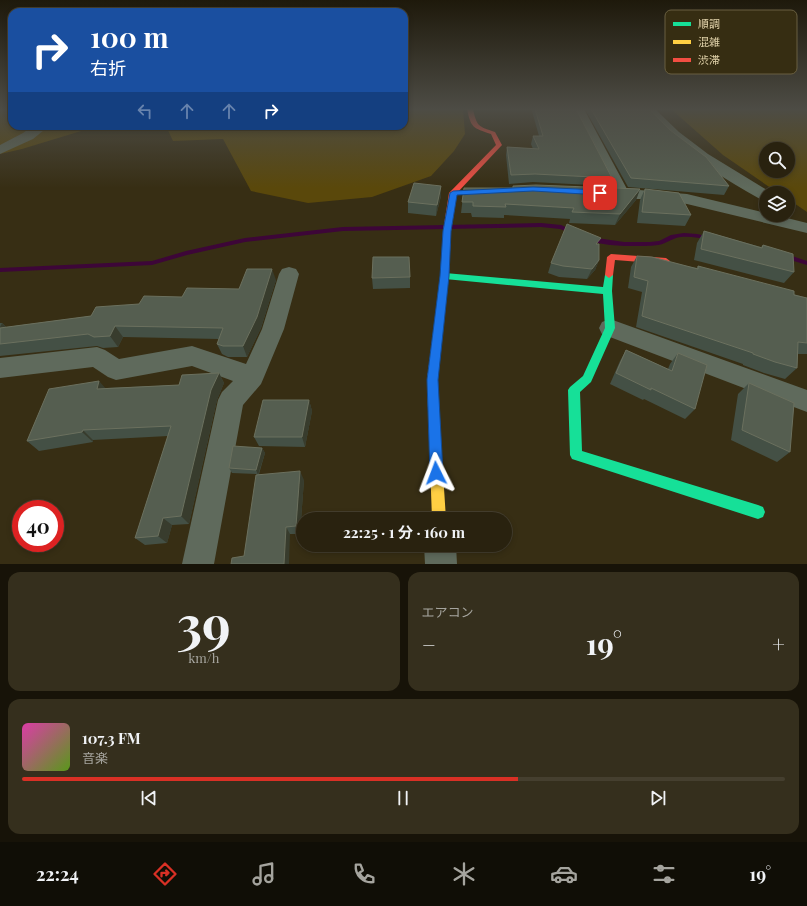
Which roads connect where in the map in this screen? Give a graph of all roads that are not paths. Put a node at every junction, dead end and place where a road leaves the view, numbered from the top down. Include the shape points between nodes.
1 (29, 135) edge
2 (494, 135) edge
3 (592, 135) edge
4 (675, 135) edge
5 (0, 150) edge
6 (477, 192) edge
7 (593, 192) edge
8 (759, 192) edge
9 (453, 193) junction
10 (622, 194) junction
11 (795, 212) edge
12 (805, 227) edge
13 (672, 263) edge
14 (289, 274) dead end
15 (445, 276) junction
16 (607, 291) junction
17 (610, 328) junction
18 (0, 368) edge
19 (252, 377) junction
20 (807, 401) edge
21 (439, 512) edge
22 (758, 512) dead end
23 (440, 552) edge
24 (198, 564) edge
25 (441, 564) edge

1 - 5 street
2 - 9 street via 499,145
3 - 10 street
4 - 8 street via 699,154
6 - 9 street
7 - 10 street
9 - 15 street via 447,231
10 - 12 street via 687,199
11 - 12 street via 802,217
13 - 16 street via 611,257
14 - 19 street via 273,328
15 - 16 street
15 - 21 street via 432,380
16 - 17 street
17 - 20 street
17 - 22 street via 587,379 574,390 576,455
18 - 19 street via 97,357 116,370 192,356
19 - 24 street via 231,400
23 - 25 street

